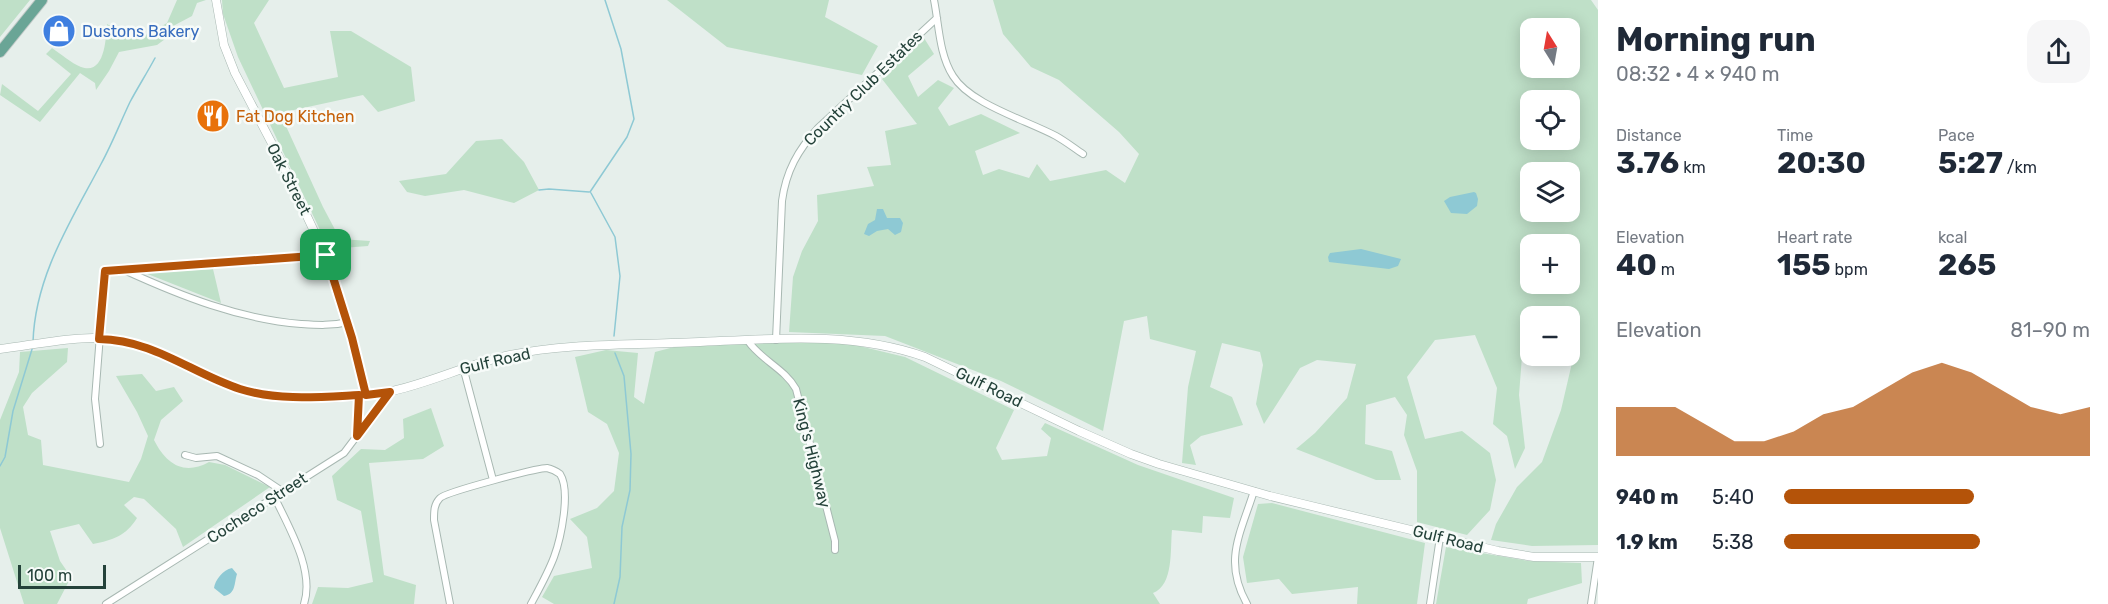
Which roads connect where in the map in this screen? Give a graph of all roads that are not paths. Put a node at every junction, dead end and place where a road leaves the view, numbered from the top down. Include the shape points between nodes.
1 (42, 0) edge
2 (216, 0) edge
3 (934, 0) edge
4 (937, 18) junction
5 (0, 52) edge
6 (1083, 154) dead end
7 (326, 255) junction
8 (124, 270) junction
9 (348, 322) junction
10 (99, 339) junction
11 (776, 340) junction
12 (748, 341) junction
13 (0, 349) edge
14 (462, 368) junction
15 (390, 392) junction
16 (364, 395) junction
17 (357, 436) junction
18 (100, 444) dead end
19 (185, 455) dead end
20 (493, 480) junction
21 (282, 490) junction
22 (1254, 491) junction
23 (274, 496) junction
24 (1440, 537) junction
25 (835, 550) dead end
26 (1598, 557) edge
27 (106, 604) edge
28 (304, 604) edge
29 (450, 604) edge
30 (531, 604) edge
31 (1247, 604) edge
32 (1430, 604) edge
33 (1591, 604) edge

1 - 5 main road
2 - 7 street, Oak Street via 224,45 235,73
3 - 4 street, Country Club Estates
4 - 6 street, Country Club Estates via 947,64 966,92 1054,135
4 - 11 street, Country Club Estates via 818,128 790,166 782,201
7 - 8 street
7 - 9 street, Oak Street
8 - 9 street via 236,314 285,322
8 - 10 street via 105,271
9 - 16 street, Oak Street
10 - 13 street, Gulf Road
10 - 16 street, Gulf Road via 151,348 218,381 265,395
10 - 18 street via 94,399
11 - 12 street, Gulf Road
11 - 22 street, Gulf Road via 847,340 907,351 947,366 1131,454
12 - 14 street, Gulf Road via 539,350
12 - 25 street, King's Highway via 796,389
14 - 15 street, Gulf Road
14 - 20 street
15 - 16 street, Gulf Road
15 - 17 street, Cocheco Street
16 - 17 street
17 - 21 street, Cocheco Street via 344,453
19 - 21 street via 217,456
20 - 29 street via 442,496 434,507
20 - 30 street via 549,468 564,479 566,493 558,544
21 - 23 street, Cocheco Street
22 - 24 street, Gulf Road
22 - 31 street via 1234,554 1238,588
23 - 27 street, Cocheco Street
23 - 28 street via 300,554 306,582
24 - 26 street, Gulf Road via 1534,557
24 - 32 street
26 - 33 street

